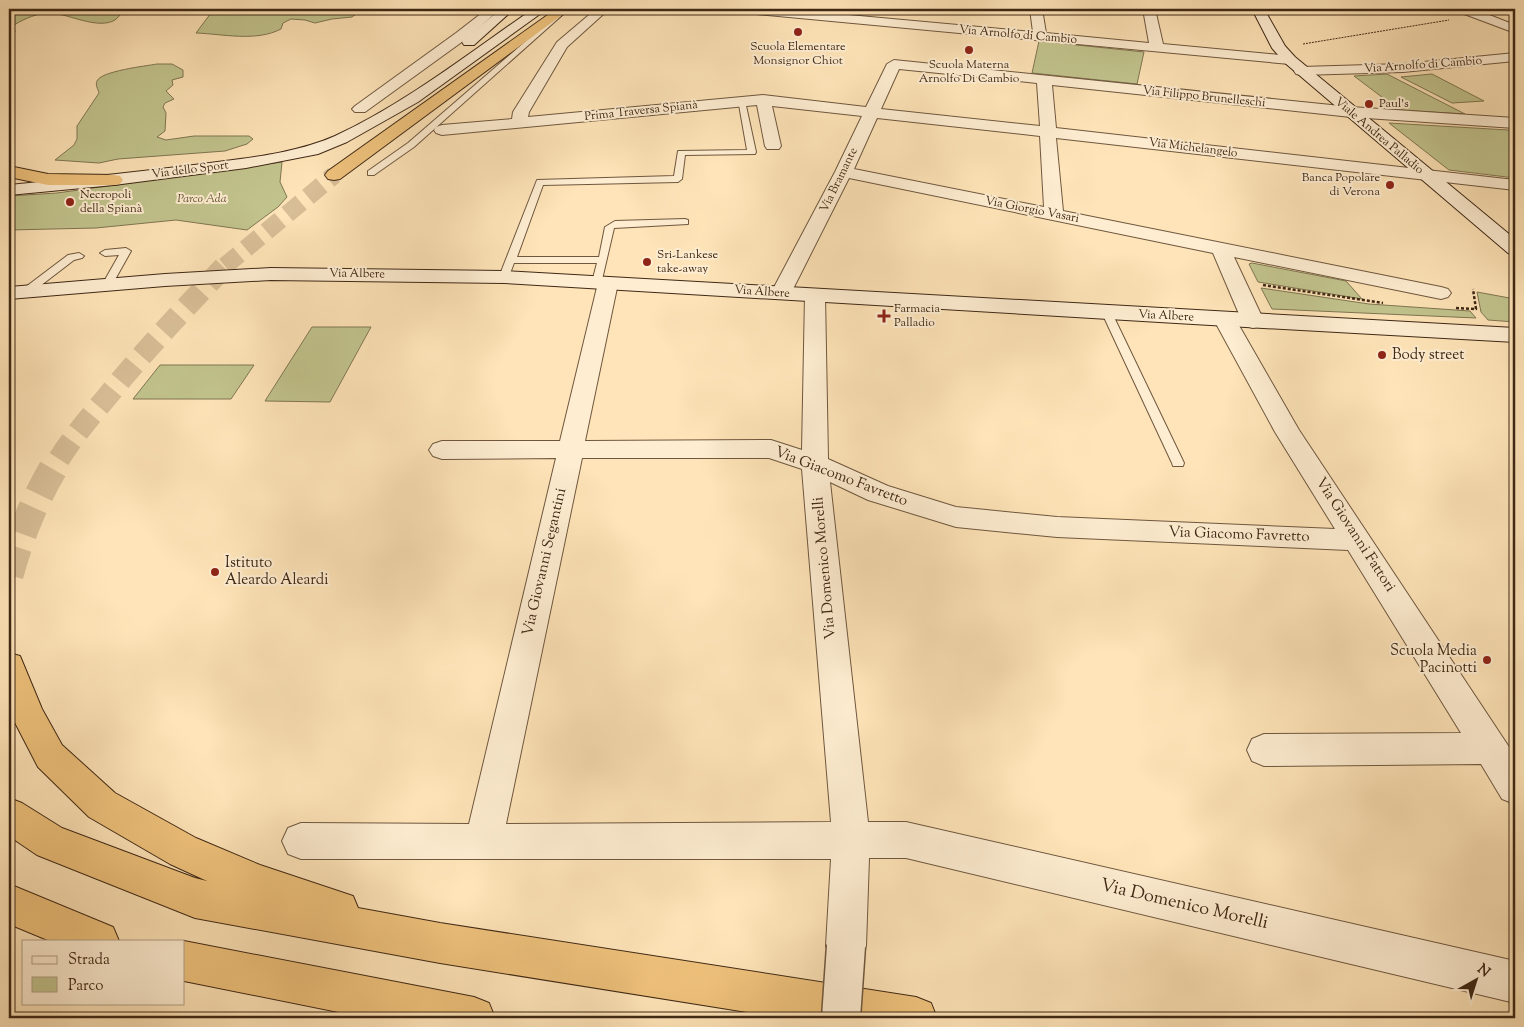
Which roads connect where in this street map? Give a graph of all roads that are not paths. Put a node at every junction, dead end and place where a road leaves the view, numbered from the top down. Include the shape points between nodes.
1 (494, 9) edge
2 (508, 9) edge
3 (528, 9) edge
4 (541, 9) edge
5 (553, 9) edge
6 (565, 9) edge
7 (603, 9) edge
8 (746, 9) edge
9 (1036, 9) edge
10 (1149, 9) edge
11 (1258, 9) edge
12 (1463, 9) edge
13 (1477, 9) edge
14 (1506, 11) dead end
15 (859, 14) edge
16 (1515, 29) edge
17 (1040, 37) junction
18 (1157, 48) junction
19 (893, 58) joint
20 (1515, 58) edge
21 (1290, 60) junction
22 (490, 61) junction
23 (451, 62) junction
24 (1301, 71) junction
25 (1044, 80) junction
26 (763, 100) junction
27 (741, 102) junction
28 (360, 109) dead end
29 (870, 112) junction
30 (1351, 112) junction
31 (519, 123) junction
32 (1515, 123) edge
33 (366, 126) junction
34 (442, 130) dead end
35 (1047, 131) junction
36 (773, 146) dead end
37 (9, 170) edge
38 (371, 172) dead end
39 (844, 172) junction
40 (1426, 174) junction
41 (334, 175) tunnel mouth
42 (114, 180) junction
43 (1515, 184) edge
44 (9, 190) edge
45 (1054, 214) junction
46 (685, 222) dead end
47 (1220, 247) junction
48 (1515, 250) edge
49 (105, 253) dead end
50 (79, 256) dead end
51 (507, 268) junction
52 (603, 275) junction
53 (106, 285) junction
54 (18, 292) edge
55 (781, 293) junction
56 (1441, 293) dead end
57 (815, 295) junction
58 (1107, 313) junction
59 (1225, 320) junction
60 (1253, 321) junction
61 (1515, 335) edge
62 (442, 450) dead end
63 (570, 450) junction
64 (1178, 463) dead end
65 (815, 464) junction
66 (1358, 540) junction
67 (9, 666) edge
68 (1491, 748) junction
69 (1264, 750) dead end
70 (1515, 787) edge
71 (9, 815) edge
72 (851, 839) junction
73 (302, 841) dead end
74 (483, 842) junction
75 (9, 904) edge
76 (97, 940) edge
77 (440, 943) junction
78 (185, 961) edge
79 (1515, 982) edge
80 (474, 1018) edge
81 (841, 1018) edge
82 (916, 1018) edge

1 - 28 street
2 - 23 street via 478,33
3 - 23 street, Via dello Sport
4 - 33 street, Via dello Sport via 413,99
5 - 22 highway
6 - 22 highway
6 - 38 lane via 411,144
7 - 31 street via 562,45 521,112
8 - 15 street, Via Arnolfo di Cambio
9 - 17 street
10 - 18 street
11 - 21 street, Viale Andrea Palladio via 1279,48
12 - 16 street
13 - 14 street
15 - 17 street, Via Arnolfo di Cambio
17 - 18 street, Via Arnolfo di Cambio
18 - 21 street, Via Arnolfo di Cambio
19 - 25 street, Via Filippo Brunelleschi
19 - 29 street, Via Bramante
20 - 24 street, Via Arnolfo di Cambio via 1403,68
21 - 24 street, Viale Andrea Palladio
22 - 41 highway
23 - 33 street, Via dello Sport
24 - 30 street, Viale Andrea Palladio
25 - 30 street, Via Filippo Brunelleschi
25 - 35 street
26 - 27 street, Prima Traversa Spianà
26 - 29 street, Prima Traversa Spianà
26 - 36 street
27 - 31 street, Prima Traversa Spianà
27 - 51 lane via 752,152 681,153 678,179 540,182
29 - 35 street, Via Michelangelo
29 - 39 street, Via Bramante
30 - 32 street, Via Filippo Brunelleschi
30 - 40 street, Viale Andrea Palladio
31 - 34 street, Prima Traversa Spianà
33 - 42 street, Via dello Sport via 326,144 284,157
35 - 40 street, Via Michelangelo
35 - 45 street
37 - 42 highway via 58,181
39 - 45 street, Via Giorgio Vasari
39 - 55 street, Via Bramante
40 - 43 street, Via Michelangelo
40 - 48 street, Viale Andrea Palladio
42 - 44 street, Via dello Sport
45 - 47 street, Via Giorgio Vasari
46 - 52 lane via 615,224 610,227
47 - 56 street, Via Giorgio Vasari
47 - 60 street
49 - 53 lane via 126,251
50 - 54 lane via 71,257
51 - 52 street, Via Albere
51 - 53 street, Via Albere via 271,274
52 - 55 street, Via Albere
52 - 63 street, Via Giovanni Segantini
53 - 54 street, Via Albere
55 - 57 street, Via Albere
57 - 58 street, Via Albere
57 - 65 street, Via Domenico Morelli
58 - 59 street, Via Albere
58 - 64 lane
59 - 60 street, Via Albere
59 - 66 street, Via Giovanni Fattori via 1288,432
60 - 61 street, Via Albere
62 - 63 street, Via Giacomo Favretto
63 - 65 street, Via Giacomo Favretto via 771,449
63 - 74 street, Via Giovanni Segantini
65 - 66 street, Via Giacomo Favretto via 878,493 956,517 1057,527
65 - 72 street, Via Domenico Morelli
66 - 68 street, Via Giovanni Fattori
67 - 77 highway via 27,715 50,756 102,805 183,851 259,884
68 - 69 street
68 - 70 street, Via Giovanni Fattori
71 - 77 highway via 50,842 195,898
72 - 74 street
72 - 79 street, Via Domenico Morelli via 906,840
72 - 81 street, Via Domenico Morelli, bridge
73 - 74 street
75 - 76 highway
77 - 82 highway
78 - 80 highway

